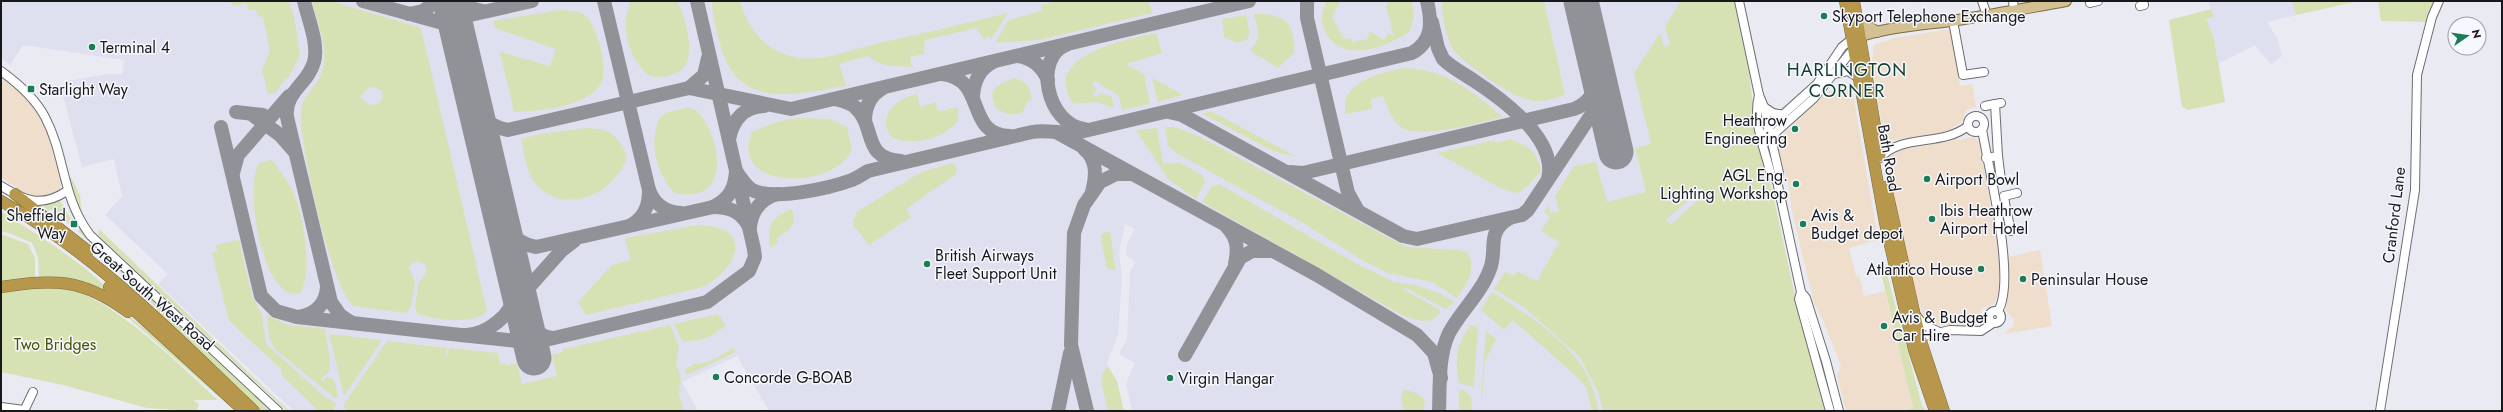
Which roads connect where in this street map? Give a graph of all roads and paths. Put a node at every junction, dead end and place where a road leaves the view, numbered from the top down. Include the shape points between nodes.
1 (1739, 1) edge
2 (1845, 1) edge
3 (1854, 1) edge
4 (1982, 1) edge
5 (2066, 1) edge
6 (2090, 1) edge
7 (2098, 1) edge
8 (2439, 1) edge
9 (2013, 6) edge
10 (1987, 15) junction
11 (1857, 19) junction
12 (1953, 21) junction
13 (1911, 27) junction
14 (1877, 32) junction
15 (1857, 41) junction
16 (1, 71) edge
17 (1984, 72) dead end
18 (1833, 74) junction
19 (1859, 78) junction
20 (1759, 95) junction
21 (1985, 106) dead end
22 (1764, 107) junction
23 (1784, 115) junction
24 (1758, 124) junction
25 (1784, 125) junction
26 (1968, 126) junction
27 (1768, 128) junction
28 (1982, 129) junction
29 (1877, 136) junction
30 (1768, 143) junction
31 (1892, 147) junction
32 (1998, 156) junction
33 (1880, 158) junction
34 (1986, 158) junction
35 (2001, 180) dead end
36 (1, 186) edge
37 (67, 191) junction
38 (2017, 192) dead end
39 (15, 194) junction
40 (1, 201) edge
41 (2006, 209) junction
42 (1, 210) edge
43 (1996, 211) junction
44 (2011, 230) dead end
45 (1, 287) edge
46 (1801, 292) junction
47 (147, 309) junction
48 (1914, 312) junction
49 (1937, 332) junction
50 (1919, 338) junction
51 (193, 364) junction
52 (33, 392) dead end
53 (1, 407) edge
54 (24, 410) edge
55 (243, 411) edge
56 (254, 411) edge
57 (278, 411) edge
58 (1830, 411) edge
59 (1839, 411) edge
60 (1935, 411) edge
61 (1944, 411) edge
62 (2380, 411) edge

1 - 20 street
2 - 15 highway, Bath Road
3 - 11 highway, Bath Road
4 - 10 street
5 - 9 main road
6 - 7 street
8 - 62 street, Cranford Lane via 2432,17 2417,75 2415,190
9 - 10 main road
10 - 12 main road
11 - 14 main road
11 - 15 highway, Bath Road
12 - 13 main road
12 - 17 street via 1963,75
13 - 14 main road via 1900,26
13 - 15 main road via 1904,32
14 - 15 main road
15 - 18 street
15 - 19 highway, Bath Road
15 - 23 street via 1842,47 1817,84
15 - 29 highway, Bath Road
16 - 37 street via 26,92 45,118 54,138
18 - 19 street via 1848,71
18 - 25 street via 1814,98
19 - 50 highway, Bath Road via 1885,223
20 - 22 street
20 - 24 street via 1756,107
21 - 32 street via 1998,104
22 - 23 street via 1773,113
22 - 27 street
23 - 27 street
24 - 27 street
24 - 30 street
25 - 27 street
25 - 30 street
26 - 28 street via 1973,132
26 - 28 street via 1970,119 1977,117 1983,121
26 - 31 street via 1945,137
27 - 30 street
28 - 34 street
29 - 31 street
29 - 33 highway, Bath Road
30 - 46 street via 1772,175 1777,181
31 - 33 street
32 - 34 street
32 - 35 street
33 - 48 highway, Bath Road
34 - 43 street
36 - 39 street
37 - 39 street via 46,201 31,200
37 - 57 street via 81,222 102,247
38 - 41 street via 2004,196
39 - 47 highway via 82,246
40 - 47 highway, Great South West Road via 79,252
41 - 43 street
41 - 44 street
42 - 51 highway via 51,241 97,277
43 - 49 street via 2004,275 2003,297 1998,311 1993,311 1989,315 1993,323 1981,331
45 - 51 highway via 54,281 85,288 124,309
46 - 58 street via 1799,299
46 - 59 street via 1806,298 1823,351
47 - 56 highway, Great South West Road
48 - 49 street via 1924,325
48 - 50 highway, Bath Road
49 - 50 street
50 - 60 highway, Bath Road
50 - 61 highway, Bath Road
51 - 55 highway
52 - 54 street
53 - 54 street

